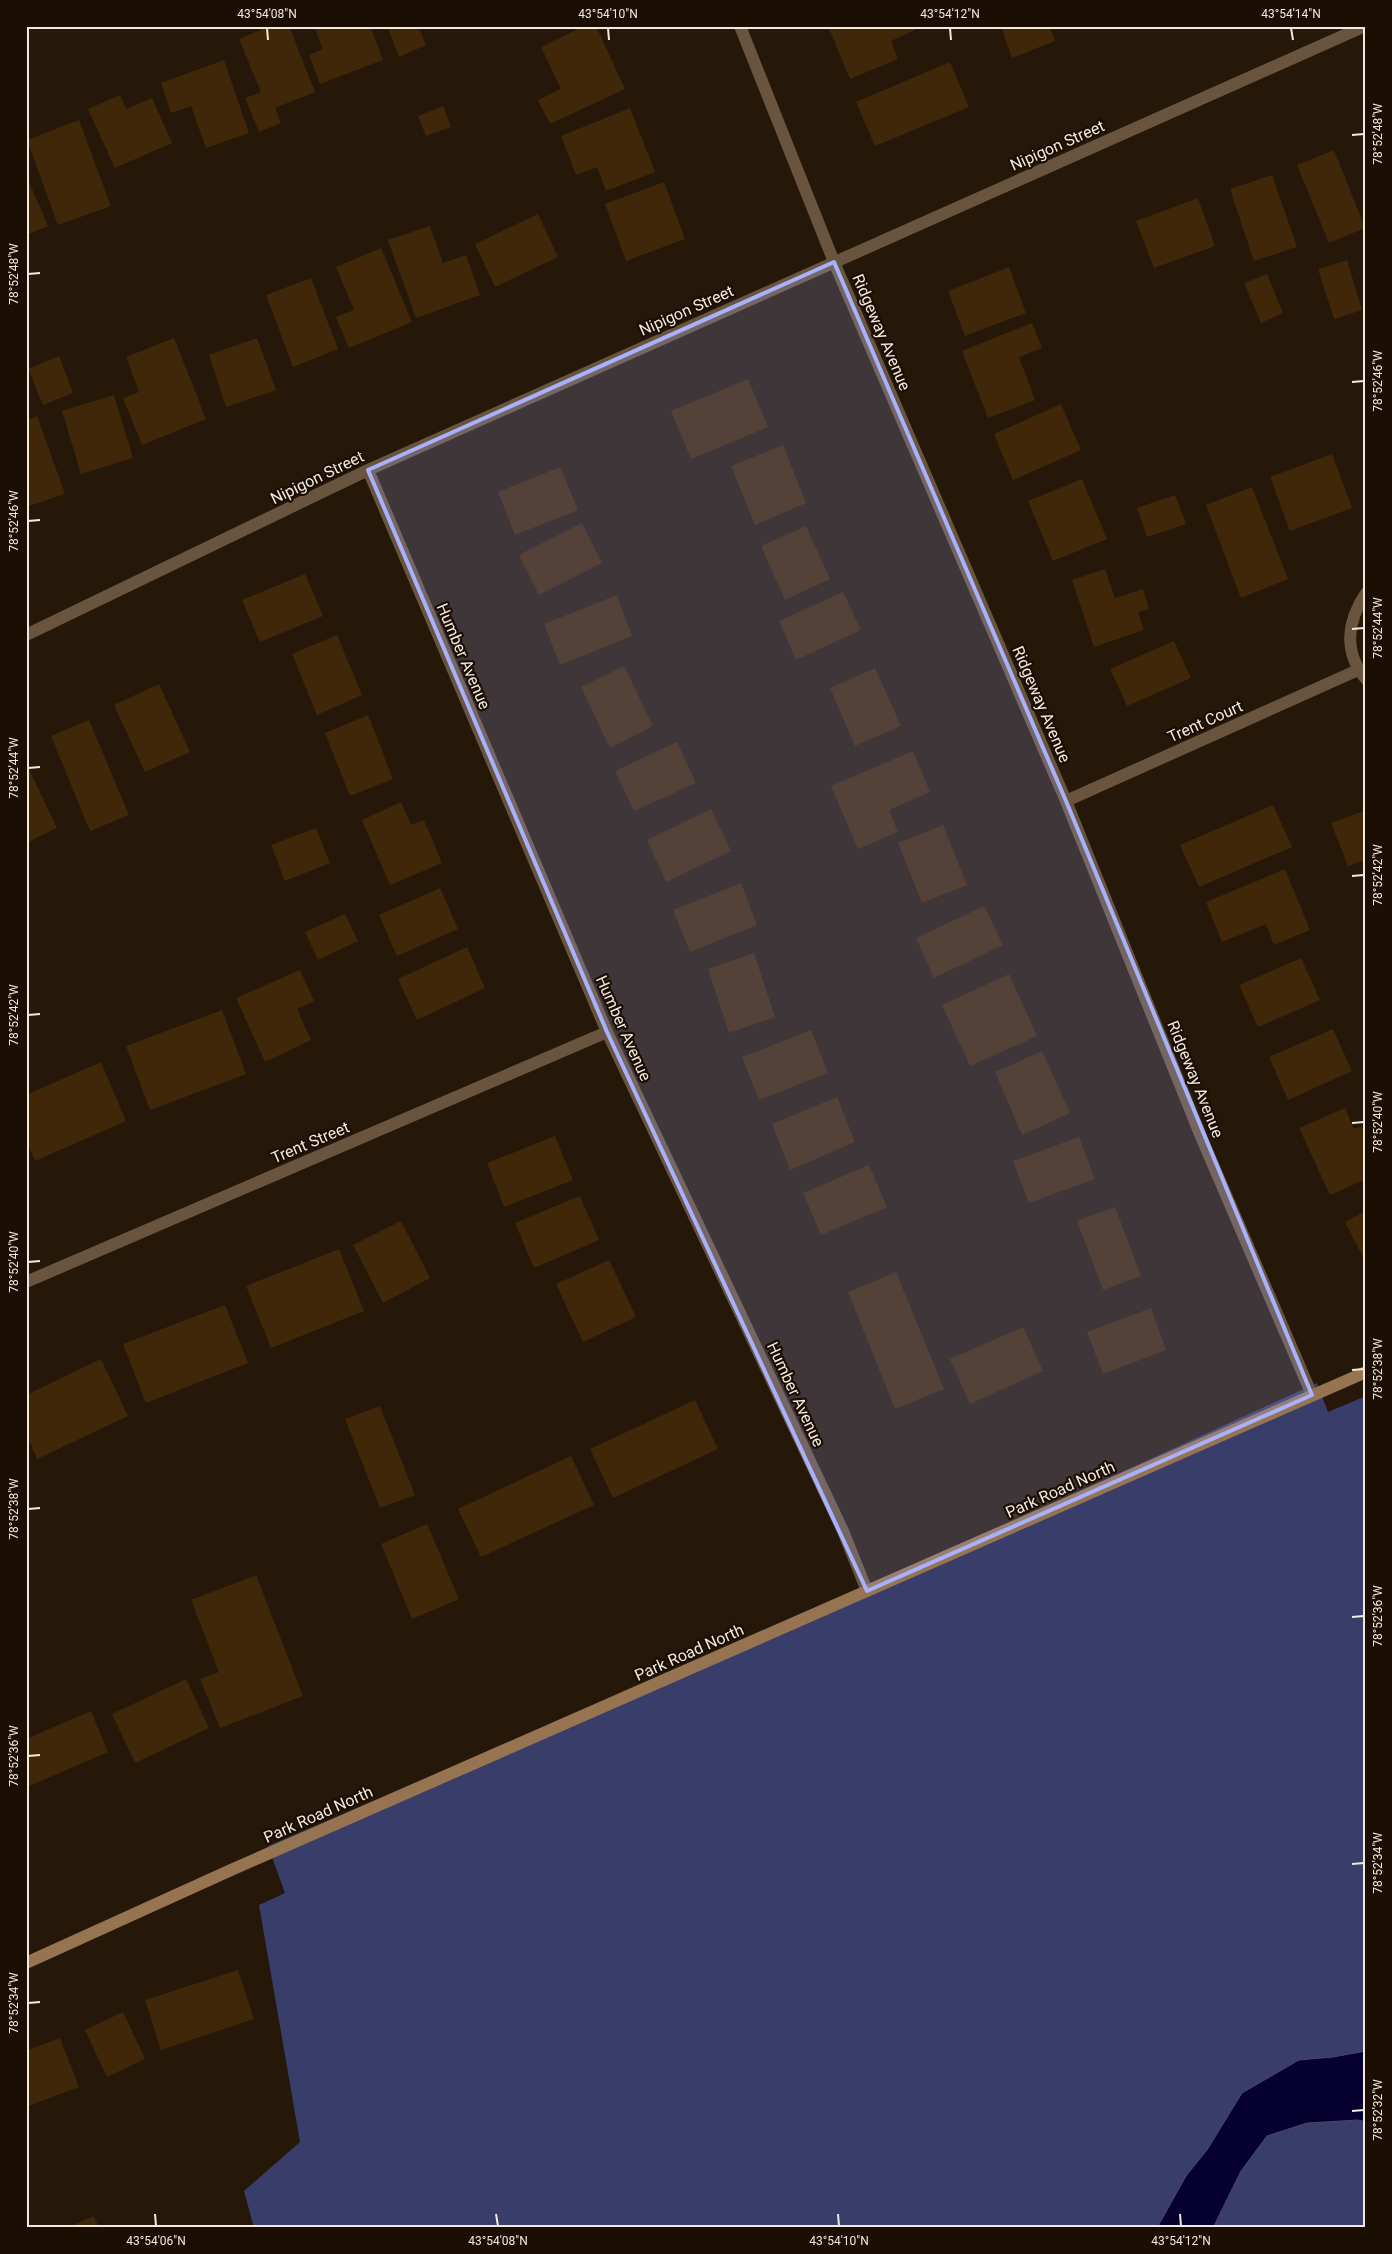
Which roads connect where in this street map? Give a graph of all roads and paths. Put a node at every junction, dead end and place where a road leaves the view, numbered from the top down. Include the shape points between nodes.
1 (740, 26) edge
2 (1366, 26) edge
3 (834, 262) junction
4 (368, 470) junction
5 (1366, 593) edge
6 (26, 635) edge
7 (1362, 675) edge
8 (1066, 801) junction
9 (607, 1032) junction
10 (26, 1282) edge
11 (1366, 1372) edge
12 (1312, 1395) junction
13 (867, 1591) junction
14 (26, 1963) edge

1 - 3 street, Ridgeway Avenue
2 - 3 street, Nipigon Street
3 - 4 street, Nipigon Street
3 - 8 street, Ridgeway Avenue
4 - 6 street, Nipigon Street
4 - 9 street, Humber Avenue
5 - 7 street, Trent Court via 1356,609 1350,629 1350,650
7 - 8 street, Trent Court
8 - 12 street, Ridgeway Avenue via 1202,1139
9 - 10 street, Trent Street
9 - 13 street, Humber Avenue via 843,1531
11 - 12 main road, Park Road North
12 - 13 main road, Park Road North
13 - 14 main road, Park Road North

